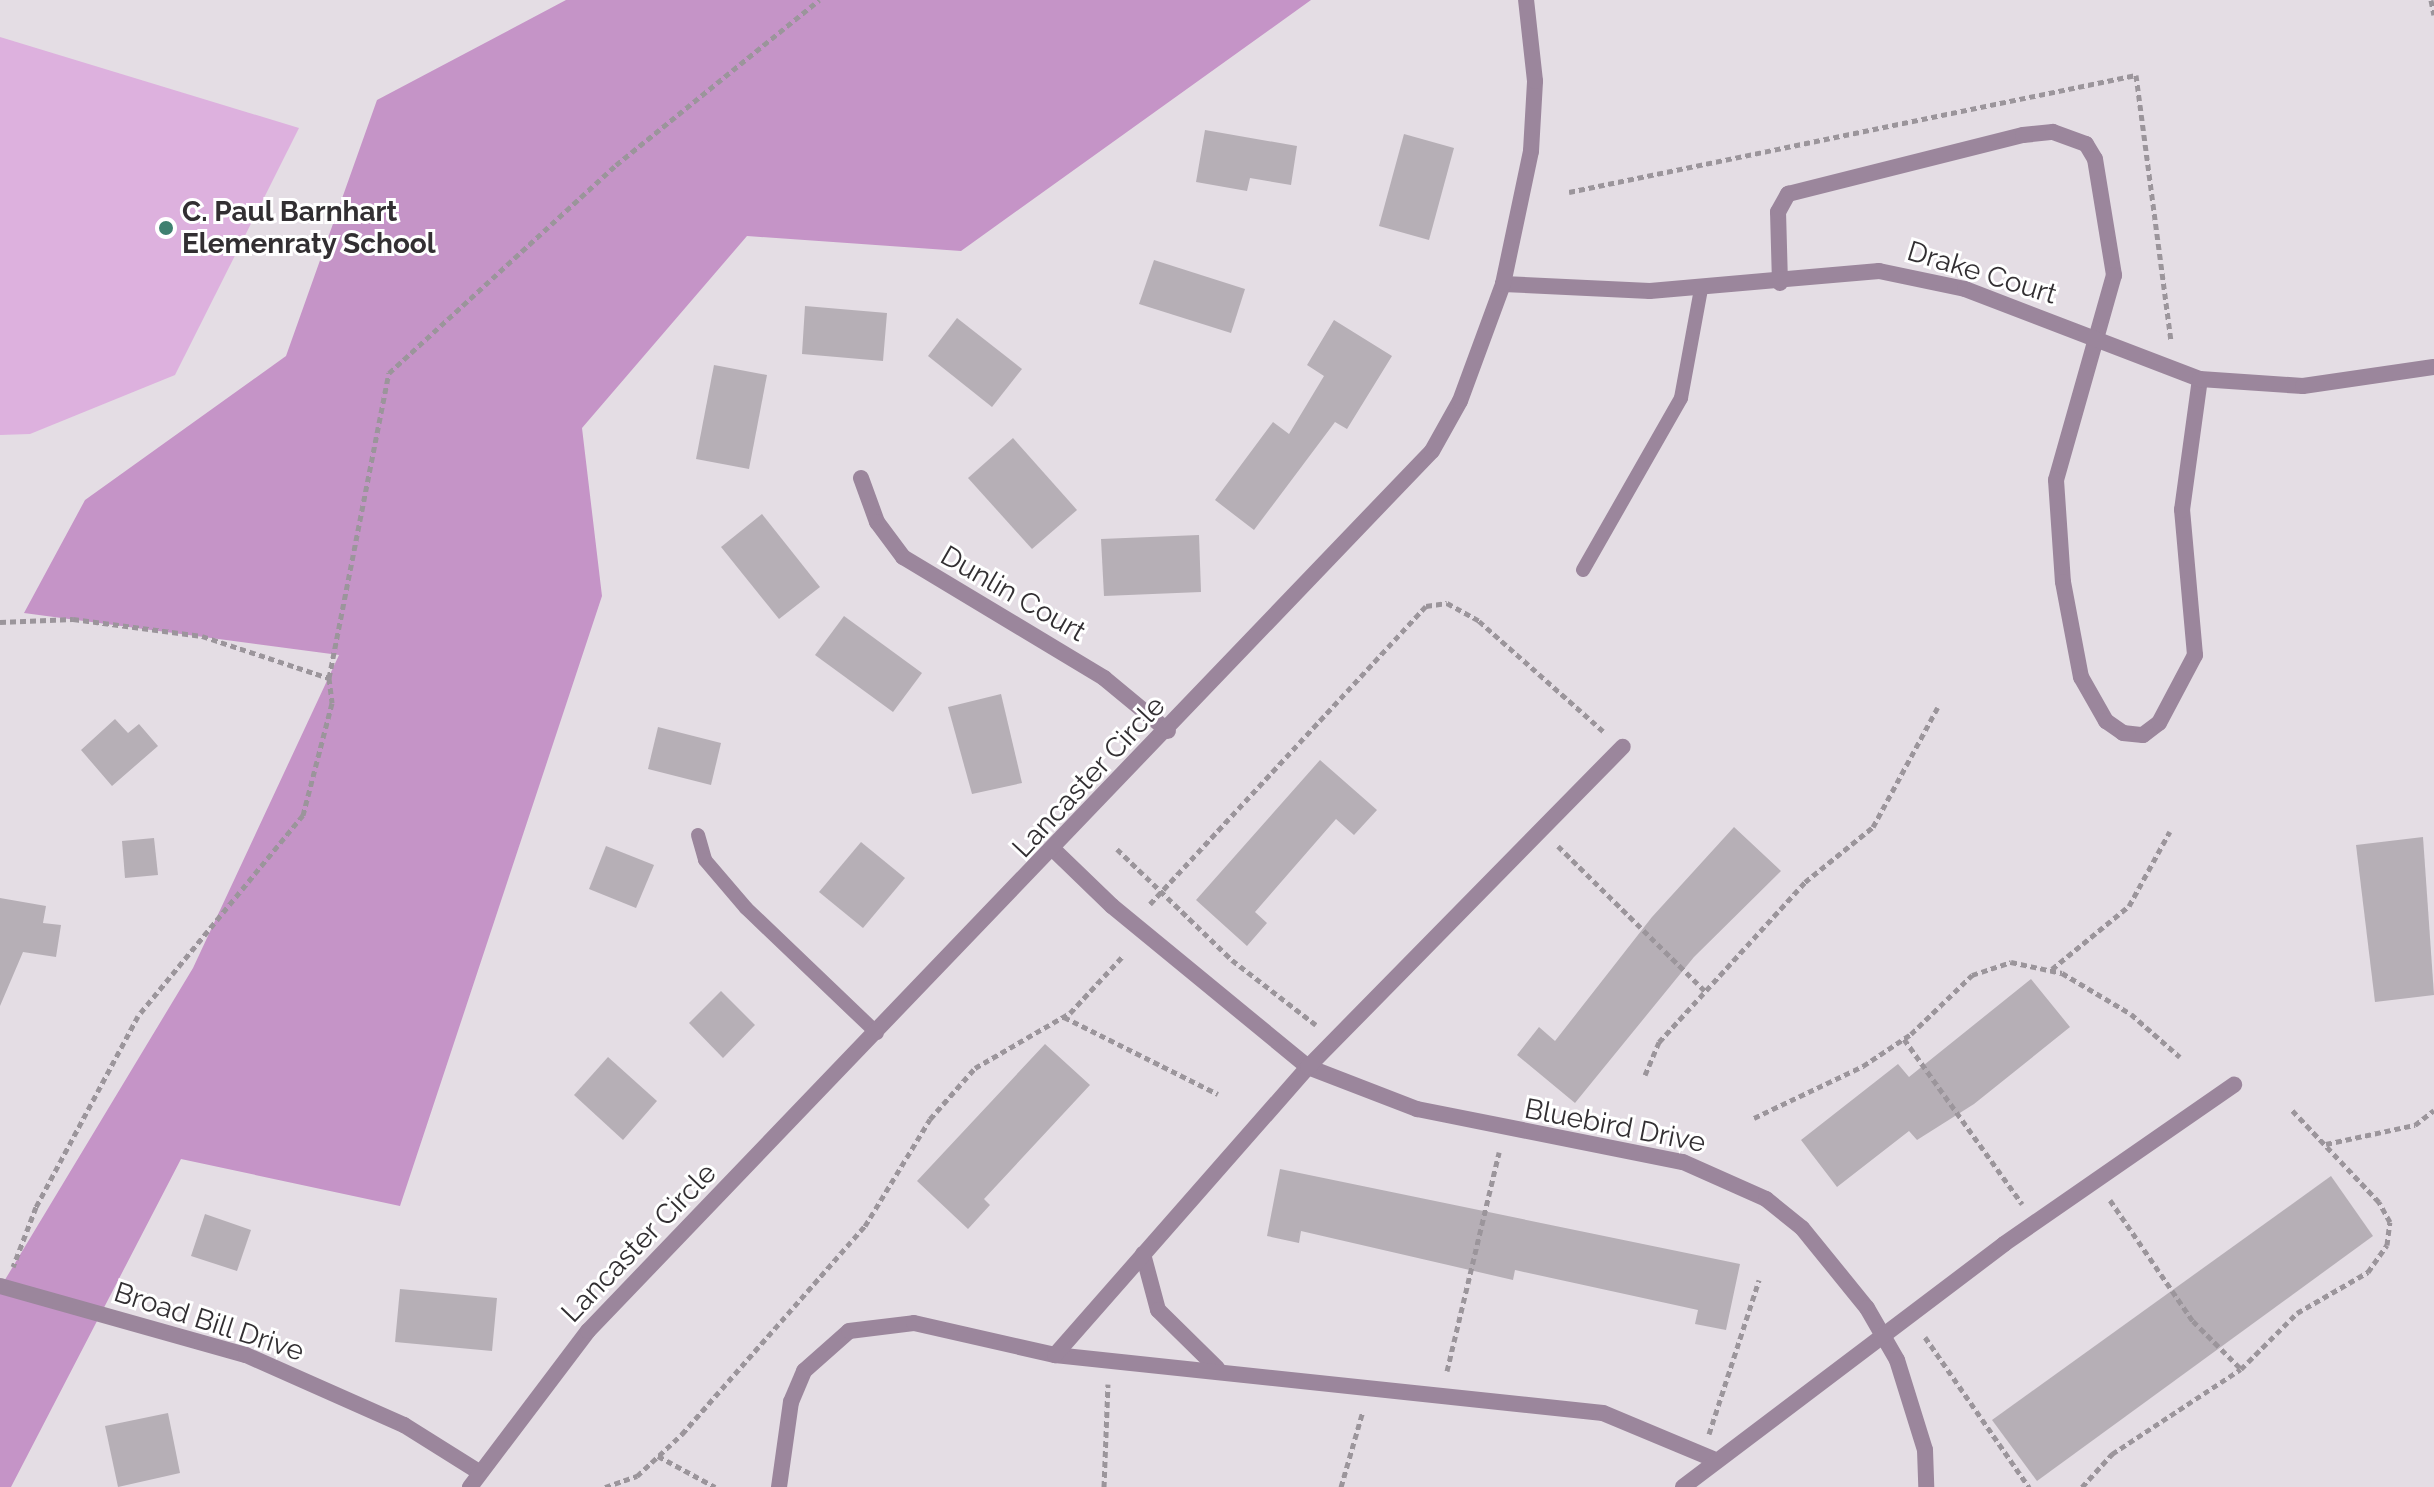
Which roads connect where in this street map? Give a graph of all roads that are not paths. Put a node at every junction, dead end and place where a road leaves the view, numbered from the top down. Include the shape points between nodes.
1 (1526, 0) edge
2 (1780, 283) junction
3 (1503, 284) junction
4 (1701, 289) junction
5 (2097, 338) junction
6 (2434, 367) edge
7 (2200, 379) junction
8 (861, 478) dead end
9 (1583, 570) dead end
10 (1168, 731) junction
11 (1623, 747) dead end
12 (698, 835) dead end
13 (1055, 851) junction
14 (877, 1033) junction
15 (1308, 1067) junction
16 (2234, 1085) dead end
17 (1143, 1254) junction
18 (2, 1286) edge
19 (1882, 1334) junction
20 (1055, 1355) junction
21 (1217, 1368) junction
22 (1708, 1456) junction
23 (474, 1480) edge
24 (779, 1487) edge
25 (1683, 1487) edge
26 (1926, 1487) edge

1 - 3 street, Lancaster Circle via 1535,81 1531,151
2 - 4 street, Drake Court
2 - 5 street, Drake Court via 1907,274
2 - 5 street via 1778,212 1788,194 2023,135 2070,135 2095,159 2112,238 2114,275
3 - 4 street, Drake Court
3 - 10 street, Lancaster Circle via 1460,401 1432,451
4 - 9 lane via 1681,398
5 - 7 street, Drake Court
5 - 7 street via 2056,480 2063,582 2081,677 2106,721 2123,733 2143,735 2159,723 2195,655 2182,496
6 - 7 street, Drake Court via 2303,386
8 - 10 street, Dunlin Court via 877,522 903,557 1104,678
10 - 13 street, Lancaster Circle
11 - 15 street
12 - 14 lane via 705,860 746,908
13 - 14 street, Lancaster Circle
13 - 15 street, Bluebird Drive via 1112,906
14 - 23 street, Lancaster Circle via 588,1331
15 - 17 street
15 - 19 street, Bluebird Drive via 1417,1109 1503,1130 1612,1146 1731,1179 1802,1228
16 - 19 street
17 - 20 street
17 - 21 street via 1158,1310
18 - 23 street, Broad Bill Drive via 246,1355 404,1425
19 - 22 street
19 - 26 street, Bluebird Drive via 1912,1400
20 - 21 street
20 - 24 street via 914,1323 849,1331 816,1352 804,1371 791,1402
21 - 22 street via 1603,1413
22 - 25 street

